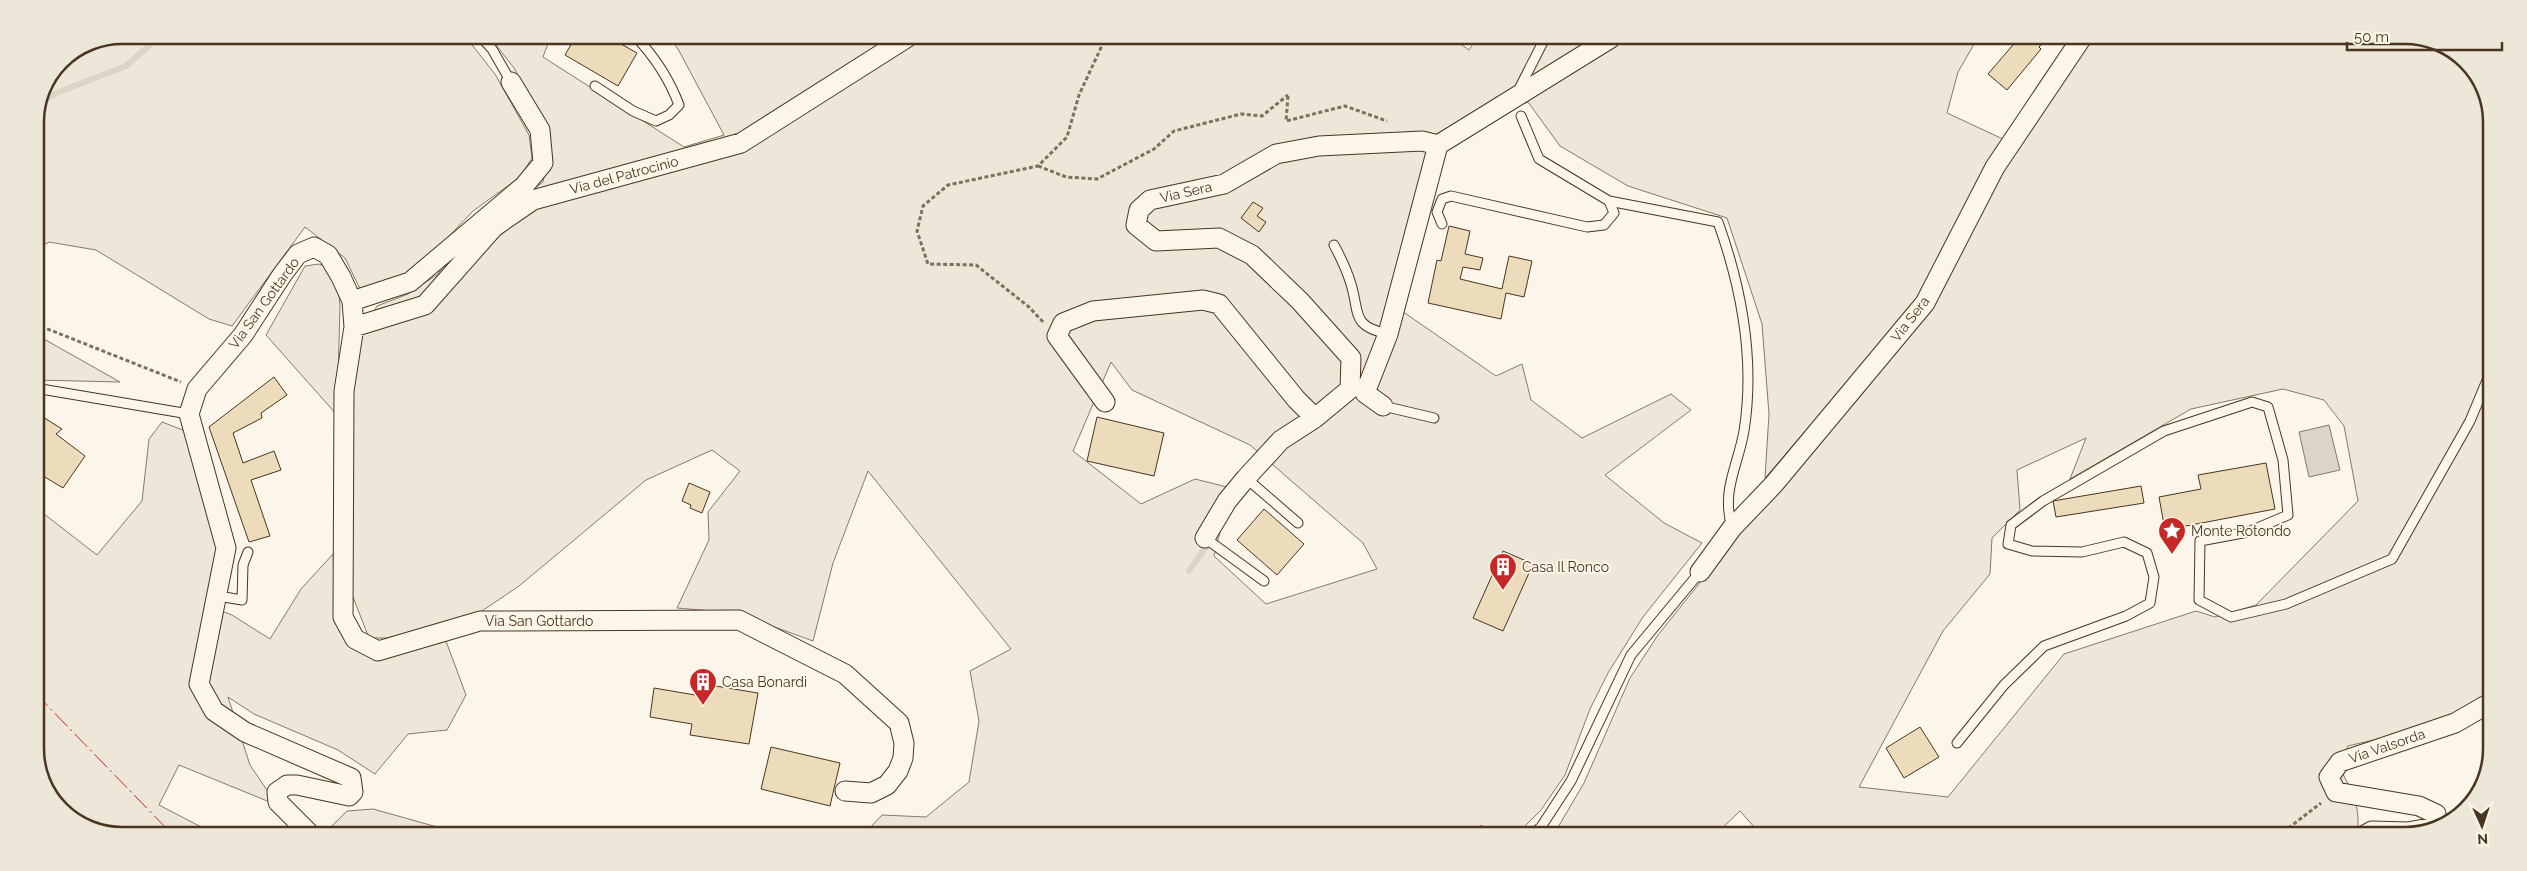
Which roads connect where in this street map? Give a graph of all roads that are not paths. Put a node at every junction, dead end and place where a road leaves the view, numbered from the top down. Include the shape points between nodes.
1 (487, 44) edge
2 (643, 44) edge
3 (895, 44) edge
4 (1542, 44) edge
5 (1601, 44) edge
6 (2078, 44) edge
7 (512, 82) joint
8 (595, 86) dead end
9 (1515, 97) junction
10 (1521, 116) dead end
11 (1437, 138) junction
12 (1608, 201) junction
13 (1442, 224) dead end
14 (1334, 245) dead end
15 (352, 301) junction
16 (354, 327) junction
17 (1388, 334) junction
18 (44, 390) edge
19 (2483, 390) edge
20 (1105, 402) dead end
21 (1384, 406) joint
22 (189, 414) junction
23 (1315, 418) junction
24 (1434, 418) dead end
25 (1252, 483) junction
26 (1298, 523) dead end
27 (1732, 528) junction
28 (1205, 538) joint
29 (248, 552) dead end
30 (1700, 572) joint
31 (1264, 582) dead end
32 (218, 596) junction
33 (2483, 707) edge
34 (1957, 743) dead end
35 (845, 791) dead end
36 (2437, 820) edge
37 (303, 827) edge
38 (1541, 827) edge

1 - 7 lane
2 - 8 lane via 672,85 679,105 670,116 656,121 633,111
3 - 16 street, Via del Patrocinio via 740,143 533,200 494,226 425,305
4 - 9 lane
5 - 9 street
6 - 27 street, Via Sera via 1995,168 1925,303 1774,484
7 - 15 street via 540,130 543,163 524,186 410,282
9 - 11 street
10 - 12 lane via 1539,159
11 - 17 street
11 - 23 street, Via Sera via 1319,146 1276,154 1224,184 1150,200 1138,210 1136,225 1156,241 1219,238 1252,256 1300,301 1351,358 1350,389
12 - 13 lane via 1614,213 1604,225 1587,227 1451,196 1442,199 1437,212
12 - 27 lane via 1718,222 1730,255 1747,340 1744,432 1728,484
14 - 17 lane via 1352,285 1357,317 1370,330
15 - 16 street, Via San Gottardo
15 - 22 street, Via San Gottardo via 328,255 314,247 298,254 243,335 197,389
16 - 35 street, Via San Gottardo via 344,391 343,617 355,639 378,651 480,621 739,620 844,674 899,723 904,743 903,758 887,785 871,793
17 - 21 street via 1365,393
18 - 22 lane
19 - 34 lane via 2470,421 2392,559 2286,604 2231,617 2199,600 2200,541 2248,532 2288,515 2283,460 2268,407 2252,402 2164,431 2043,501 2011,525 2008,544 2032,551 2082,552 2124,542 2147,554 2154,577 2150,603 2126,616 2044,646 2004,685
20 - 23 street via 1057,336 1063,323 1093,312 1203,300 1219,304
21 - 24 lane
22 - 32 street via 226,548
23 - 25 street, Via Sera via 1281,440
25 - 26 lane
25 - 28 street, Via Sera via 1227,501
27 - 30 street, Via Sera
28 - 31 lane
29 - 32 lane via 242,600
30 - 38 lane via 1631,655 1571,781
32 - 37 street via 199,684 214,711 245,732 351,778 353,792 349,796 297,785 287,785 277,792 278,802
33 - 36 street, Via Valsorda via 2455,724 2340,762 2330,777 2336,792 2419,806 2436,814

